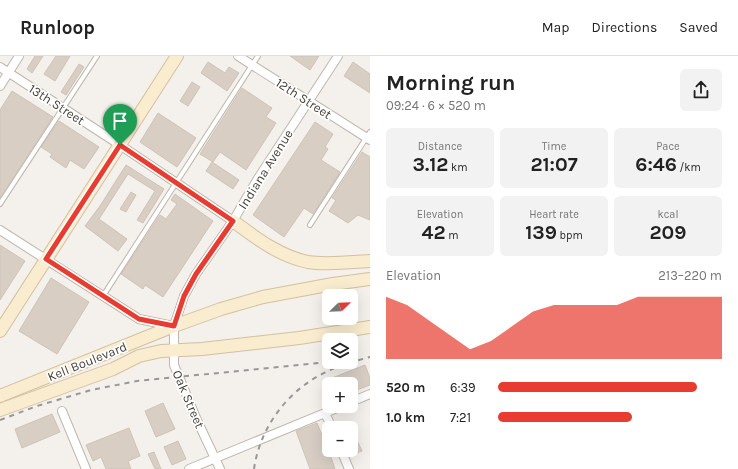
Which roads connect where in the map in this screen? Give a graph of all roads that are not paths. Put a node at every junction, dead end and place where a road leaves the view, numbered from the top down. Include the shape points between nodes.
1 (19, 56) edge
2 (97, 56) edge
3 (177, 56) edge
4 (238, 56) edge
5 (258, 56) edge
6 (338, 56) edge
7 (252, 65) junction
8 (0, 67) edge
9 (8, 73) junction
10 (0, 86) edge
11 (308, 101) junction
12 (62, 108) junction
13 (369, 137) edge
14 (120, 145) junction
15 (176, 183) junction
16 (0, 204) edge
17 (233, 221) junction
18 (310, 225) dead end
19 (0, 230) edge
20 (46, 259) junction
21 (370, 261) edge
22 (370, 279) edge
23 (103, 296) junction
24 (174, 326) junction
25 (370, 327) edge
26 (0, 331) edge
27 (174, 350) junction
28 (370, 394) edge
29 (0, 396) edge
30 (358, 399) edge
31 (0, 410) edge
32 (62, 411) dead end
33 (325, 413) joint
34 (329, 421) edge
35 (215, 457) junction
36 (344, 457) edge
37 (86, 469) edge
38 (189, 469) edge
39 (220, 469) edge
40 (349, 469) edge

1 - 9 street
2 - 12 lane
3 - 14 main road
4 - 7 street, 12th Street
5 - 7 lane
6 - 11 street, Indiana Avenue
7 - 11 street, 12th Street
7 - 15 lane
8 - 9 street, 13th Street
9 - 10 street
9 - 12 street, 13th Street
11 - 13 street, 12th Street
11 - 17 street, Indiana Avenue
12 - 14 street, 13th Street
12 - 16 lane
13 - 18 lane
14 - 15 street, 13th Street
14 - 20 main road
15 - 17 street, 13th Street
15 - 23 lane
17 - 21 main road via 264,244 283,254 309,262
17 - 24 street, Indiana Avenue via 196,274 184,296
19 - 20 street
20 - 23 street
20 - 26 main road
22 - 24 main road, Kell Boulevard via 263,298 221,309
23 - 24 street via 139,319
24 - 27 street, Oak Street
24 - 29 main road, Kell Boulevard
25 - 27 main road, Kell Boulevard via 300,338
27 - 31 main road, Kell Boulevard via 139,356
27 - 35 street, Oak Street via 174,364
28 - 30 street
32 - 37 street
33 - 34 street
33 - 35 street
35 - 38 street
35 - 39 street, Oak Street
36 - 40 street

